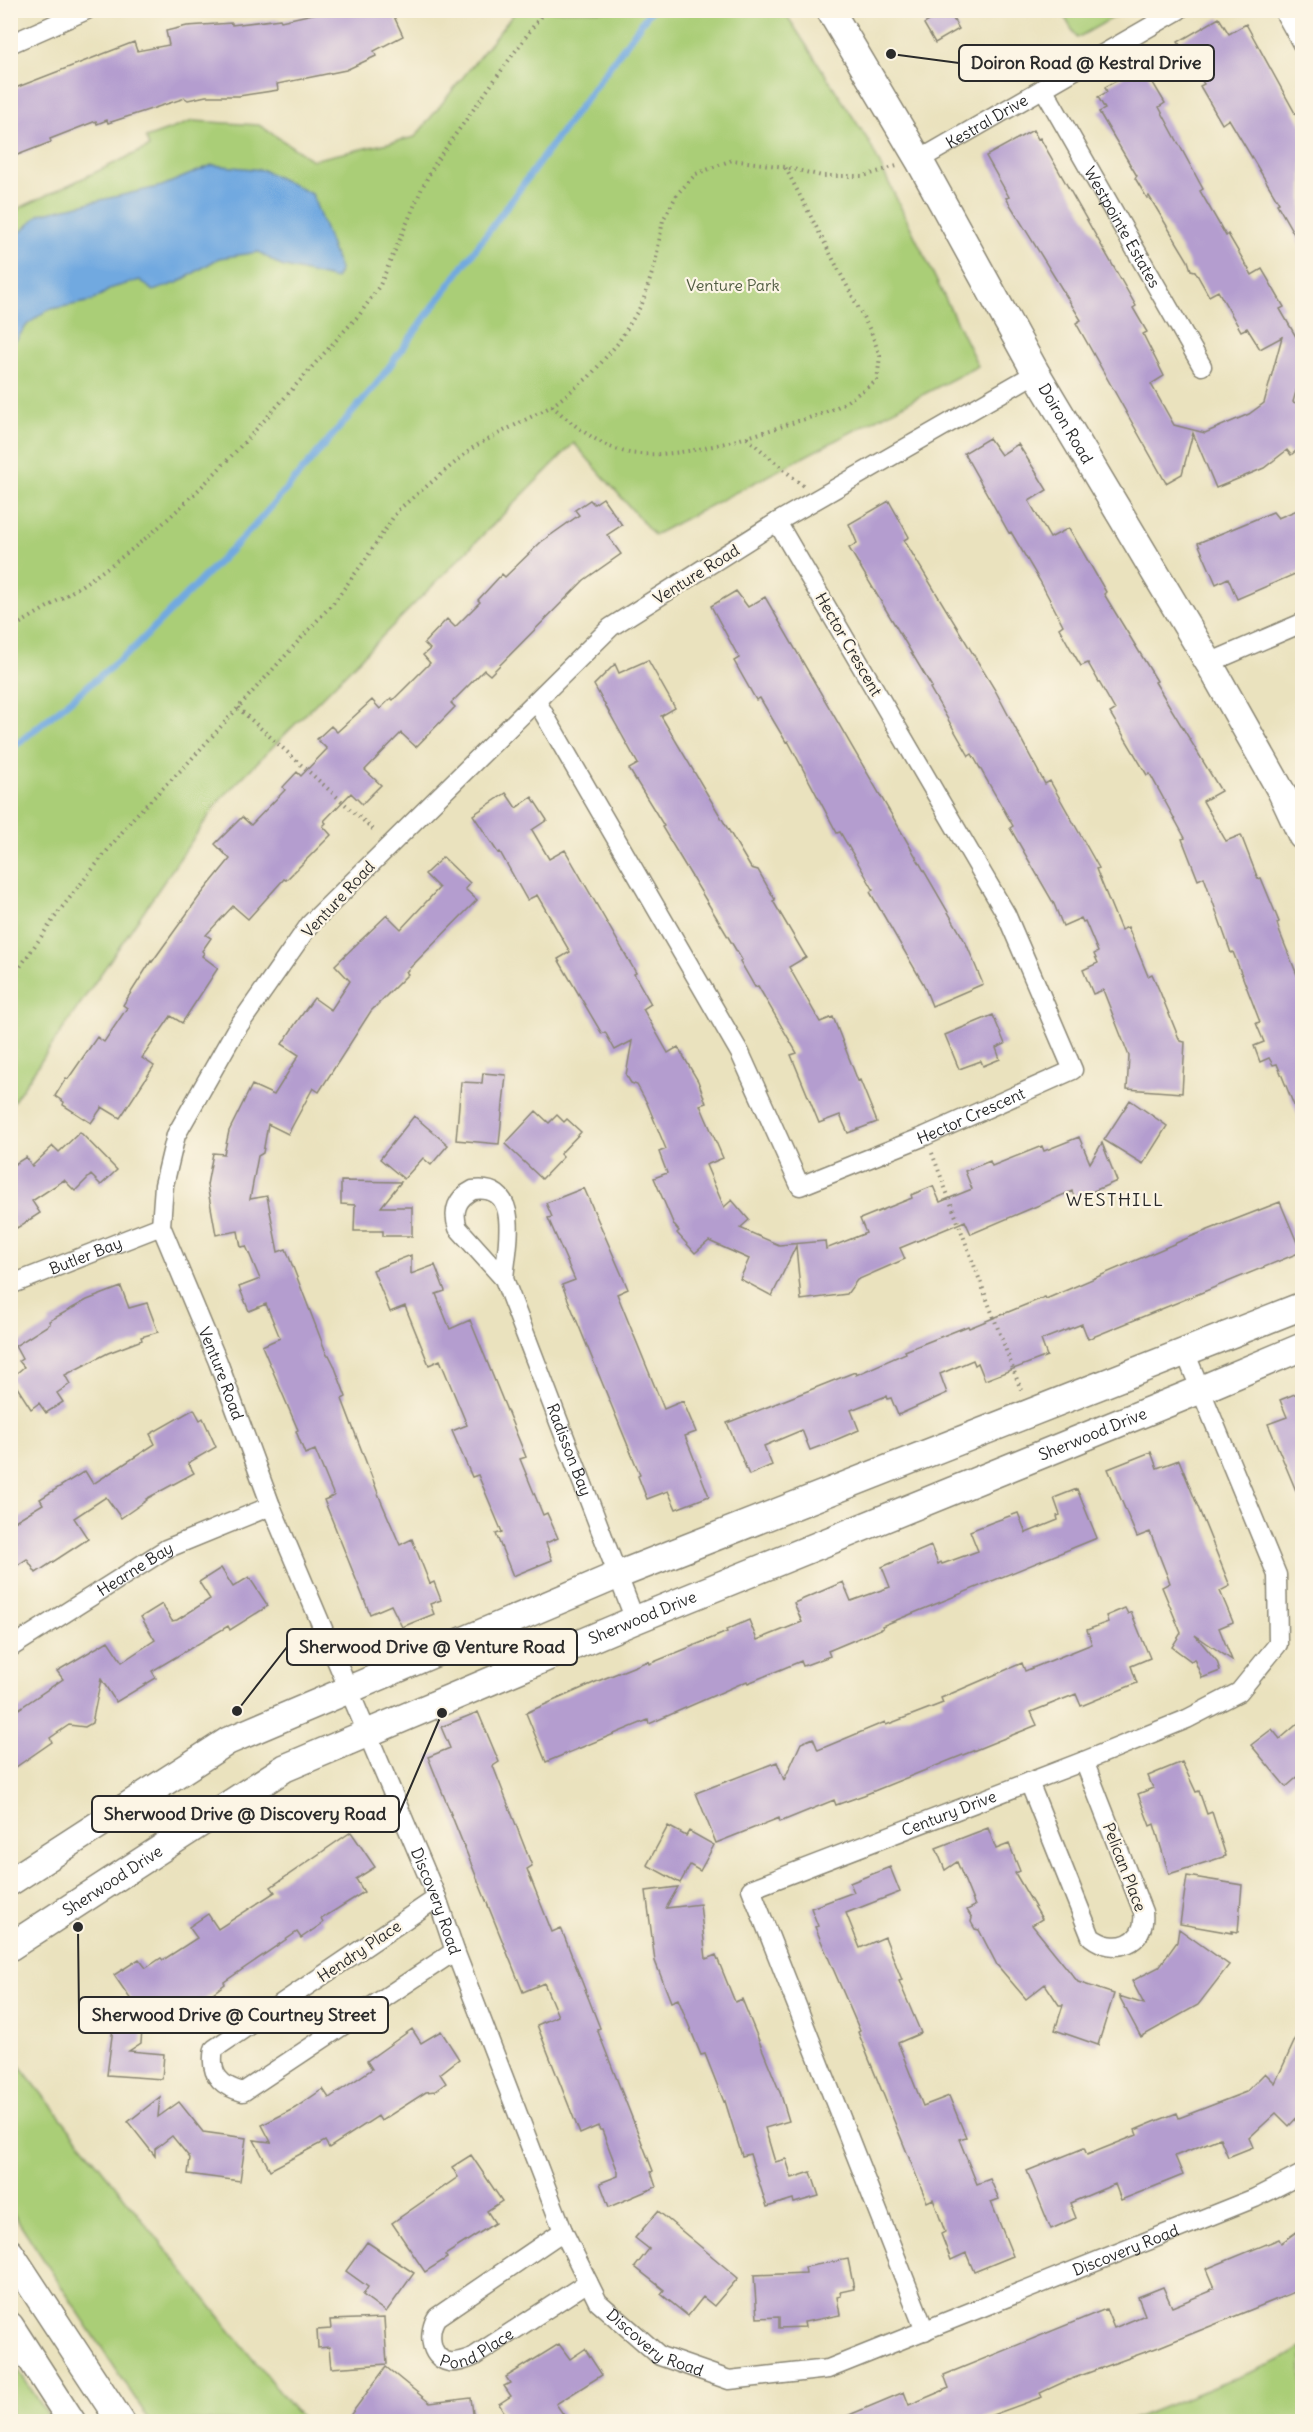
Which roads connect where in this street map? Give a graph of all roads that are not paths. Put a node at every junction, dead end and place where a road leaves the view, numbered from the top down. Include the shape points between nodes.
1 (87, 10) edge
2 (830, 10) edge
3 (1179, 10) edge
4 (1283, 10) edge
5 (10, 44) edge
6 (1302, 44) edge
7 (1042, 88) junction
8 (919, 160) junction
9 (1202, 366) dead end
10 (1036, 373) junction
11 (777, 522) junction
12 (1302, 623) edge
13 (1209, 663) junction
14 (537, 702) junction
15 (1302, 836) edge
16 (161, 1226) junction
17 (504, 1280) junction
18 (10, 1285) edge
19 (1302, 1306) edge
20 (1302, 1347) edge
21 (1185, 1352) junction
22 (1200, 1390) junction
23 (271, 1506) junction
24 (618, 1575) junction
25 (635, 1620) junction
26 (10, 1648) edge
27 (349, 1690) junction
28 (368, 1732) junction
29 (1084, 1761) junction
30 (1029, 1782) junction
31 (10, 1882) edge
32 (437, 1898) junction
33 (10, 1947) edge
34 (454, 1951) junction
35 (1302, 2174) edge
36 (563, 2231) junction
37 (10, 2253) edge
38 (588, 2282) junction
39 (10, 2326) edge
40 (925, 2331) junction
41 (72, 2421) edge
42 (121, 2421) edge

1 - 5 street
2 - 8 street, Doiron Road
3 - 7 street, Kestral Drive
4 - 6 street
7 - 8 street, Kestral Drive
7 - 9 street, Westpointe Estates
8 - 10 street, Doiron Road
10 - 11 street, Venture Road
10 - 13 street, Doiron Road
11 - 14 street, Venture Road via 611,627
11 - 14 street, Hector Crescent via 1006,914 1073,1070 926,1136 800,1186 740,1053
12 - 13 street
13 - 15 street, Doiron Road
14 - 16 street, Venture Road via 310,924 235,1031 176,1135 164,1185
16 - 18 street, Butler Bay
16 - 23 street, Venture Road via 218,1362
17 - 17 street, Radisson Bay via 506,1203 492,1190 473,1190 459,1201 455,1219 458,1228
17 - 24 street, Radisson Bay
19 - 21 street
20 - 22 street, Sherwood Drive
21 - 22 street, Century Drive
21 - 24 street
22 - 25 street, Sherwood Drive
22 - 29 street, Century Drive via 1277,1575 1278,1644 1239,1692 1187,1719
23 - 26 street, Hearne Bay via 166,1549
23 - 27 street, Venture Road
24 - 25 street, Radisson Bay
24 - 27 street
25 - 28 street, Sherwood Drive
27 - 28 street, Discovery Road
27 - 31 street via 228,1742
28 - 32 street, Discovery Road
28 - 33 street, Sherwood Drive via 285,1768
29 - 30 street, Century Drive
29 - 30 street, Pelican Place via 1143,1912 1140,1932 1123,1946 1100,1944 1091,1937
30 - 40 street, Century Drive via 751,1889
32 - 34 street, Discovery Road
32 - 34 street, Hendry Place via 214,2049 211,2062 217,2076 226,2088 243,2092
34 - 36 street, Discovery Road
35 - 40 street, Discovery Road via 1255,2198
36 - 38 street, Discovery Road
36 - 38 street, Pond Place via 436,2317 430,2327 436,2354 446,2362 473,2357
37 - 42 street
38 - 40 street, Discovery Road via 598,2302 660,2356 729,2379 828,2368
39 - 41 street

